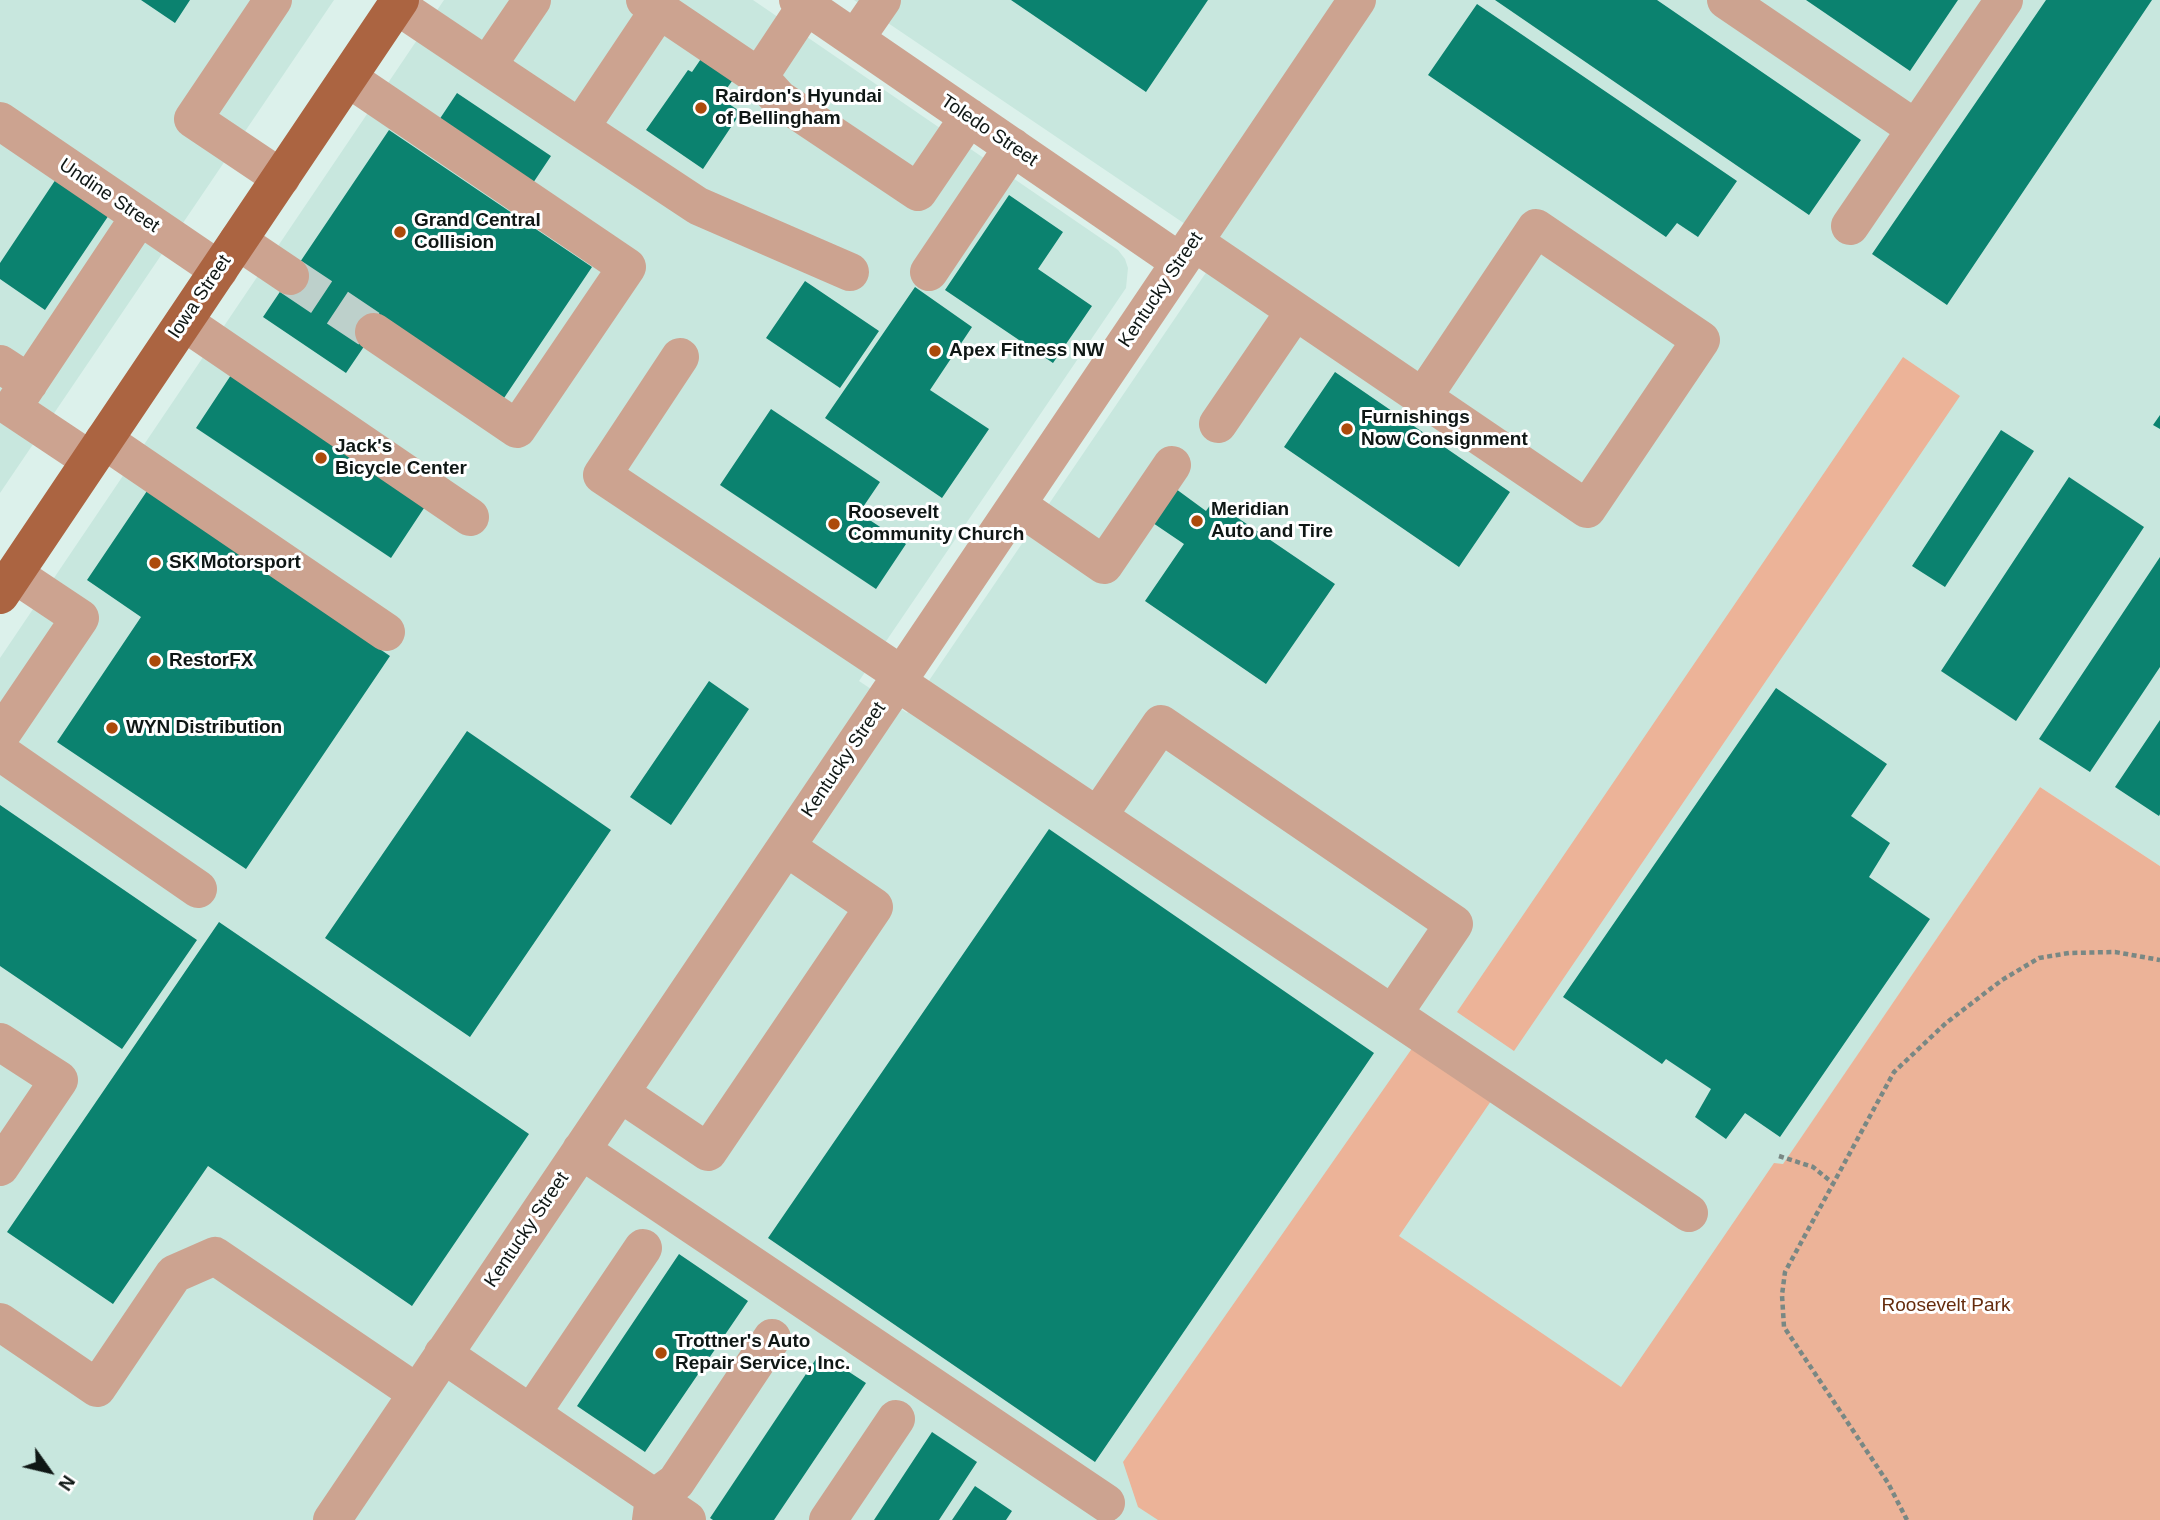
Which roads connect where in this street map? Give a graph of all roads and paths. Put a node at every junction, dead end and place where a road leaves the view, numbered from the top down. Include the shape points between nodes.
1 (273, 0) edge
2 (533, 0) edge
3 (882, 0) edge
4 (1357, 0) edge
5 (1726, 0) edge
6 (2004, 0) edge
7 (398, 3) edge
8 (802, 3) edge
9 (652, 5) edge
10 (855, 39) junction
11 (487, 66) junction
12 (759, 77) junction
13 (348, 78) junction
14 (969, 117) junction
15 (0, 121) edge
16 (580, 128) junction
17 (1916, 129) junction
18 (1013, 147) junction
19 (281, 178) junction
20 (140, 216) junction
21 (1850, 226) dead end
22 (1187, 252) junction
23 (228, 255) junction
24 (850, 272) dead end
25 (929, 272) dead end
26 (290, 276) tunnel mouth
27 (1295, 311) junction
28 (184, 322) junction
29 (374, 332) tunnel mouth
30 (680, 357) dead end
31 (14, 373) edge
32 (1423, 397) junction
33 (1218, 424) dead end
34 (97, 450) junction
35 (1172, 465) dead end
36 (1017, 505) junction
37 (470, 517) dead end
38 (7, 584) edge
39 (386, 632) dead end
40 (900, 678) junction
41 (0, 736) edge
42 (0, 752) edge
43 (1098, 816) junction
44 (786, 847) junction
45 (198, 889) dead end
46 (2160, 960) edge
47 (1393, 1014) junction
48 (0, 1042) edge
49 (620, 1093) junction
50 (581, 1150) junction
51 (1779, 1156) dead end
52 (0, 1167) edge
53 (1835, 1184) junction
54 (1689, 1213) dead end
55 (643, 1248) dead end
56 (0, 1322) edge
57 (772, 1338) dead end
58 (443, 1354) junction
59 (417, 1393) junction
60 (531, 1414) junction
61 (896, 1419) dead end
62 (1106, 1503) dead end
63 (652, 1509) edge
64 (332, 1520) edge
65 (687, 1520) edge
66 (828, 1520) edge
67 (1908, 1520) edge

1 - 19 street via 193,119
2 - 11 street
3 - 10 street
4 - 22 street, Kentucky Street
5 - 17 street
6 - 17 street
7 - 11 street
7 - 13 main road, Iowa Street
8 - 10 street, Toledo Street
8 - 12 street
9 - 12 street
9 - 16 street
10 - 14 street, Toledo Street
11 - 16 street
12 - 14 street via 779,99 918,192
13 - 19 main road, Iowa Street
13 - 29 street via 627,267 517,429
14 - 18 street, Toledo Street
15 - 20 street, Undine Street
16 - 24 street via 698,206
17 - 21 street
18 - 22 street, Toledo Street
18 - 25 street
19 - 23 main road, Iowa Street
20 - 23 street, Undine Street
20 - 31 street
22 - 27 street, Toledo Street
22 - 36 street, Kentucky Street
23 - 26 street, Undine Street
23 - 28 main road, Iowa Street
27 - 32 street, Toledo Street
27 - 33 street
28 - 34 main road, Iowa Street
28 - 37 street
30 - 40 street via 602,475
31 - 34 street via 12,408
32 - 32 street, Toledo Street via 1587,509 1701,340 1536,228
34 - 38 main road, Iowa Street
34 - 39 street
35 - 36 street via 1104,565
36 - 40 street, Kentucky Street
38 - 41 street via 80,618
40 - 43 street
40 - 44 street, Kentucky Street
42 - 45 street
43 - 47 street
43 - 47 street via 1161,724 1454,924
44 - 49 street, Kentucky Street
44 - 49 street via 874,906 859,929 708,1152
46 - 53 path via 2115,952 2069,953 2039,958 2002,980 1946,1023 1895,1072
47 - 54 street
48 - 52 street via 59,1080
49 - 50 street, Kentucky Street
50 - 58 street, Kentucky Street
50 - 62 street
51 - 53 path via 1812,1167
53 - 67 path via 1785,1272 1784,1328
55 - 60 street
56 - 59 street via 97,1388 174,1274 215,1256
57 - 63 street via 676,1482
58 - 59 street, Kentucky Street
58 - 60 street
59 - 64 street, Kentucky Street
60 - 63 street
61 - 66 street
63 - 65 street

